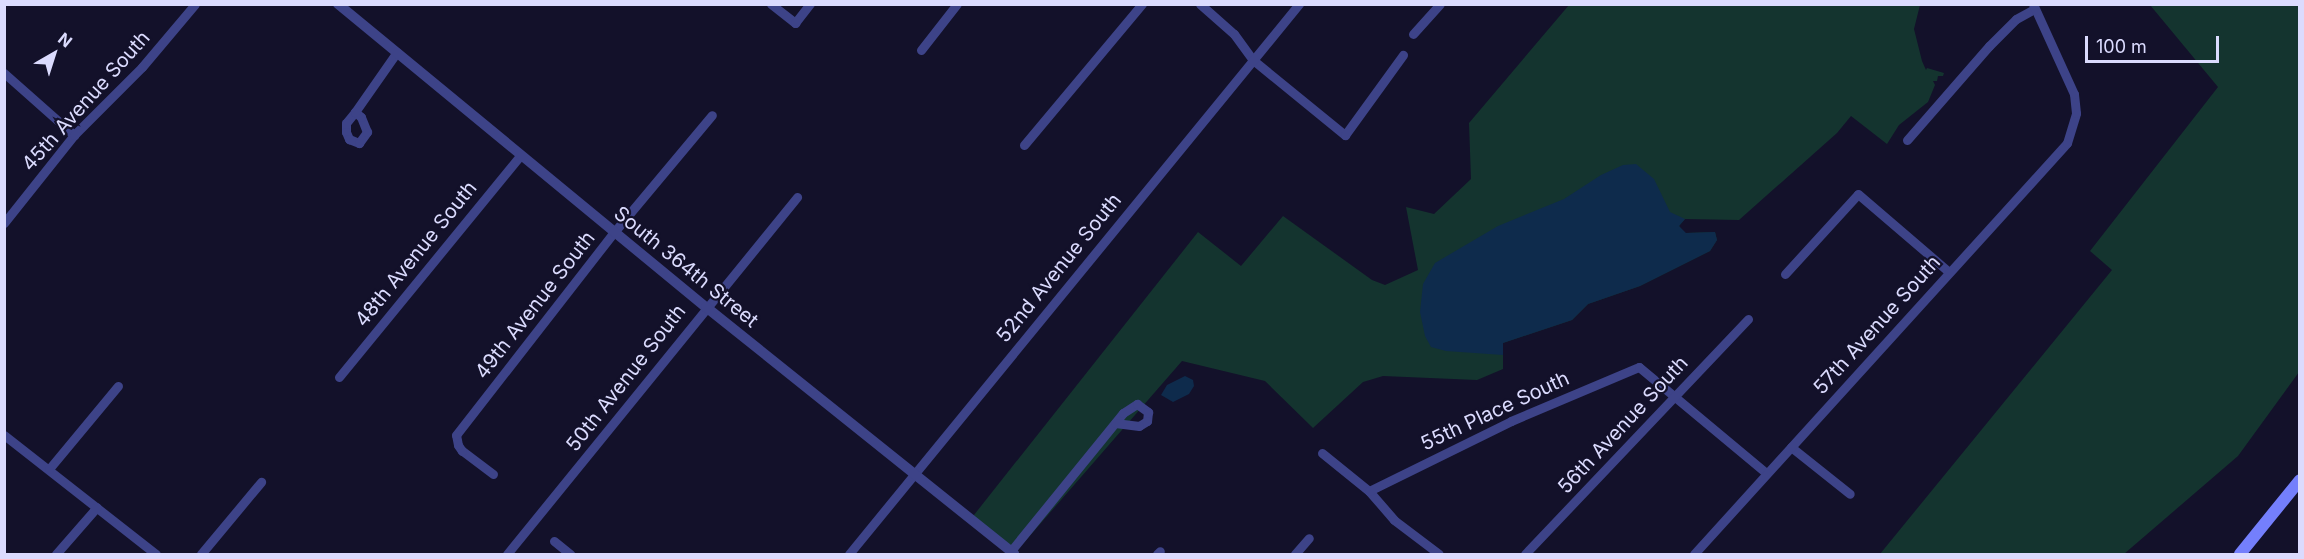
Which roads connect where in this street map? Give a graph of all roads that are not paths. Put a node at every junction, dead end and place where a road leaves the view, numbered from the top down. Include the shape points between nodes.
1 (195, 4) edge
2 (338, 4) edge
3 (771, 4) edge
4 (810, 4) edge
5 (957, 4) edge
6 (1142, 4) edge
7 (1200, 4) edge
8 (1299, 4) edge
9 (1440, 4) edge
10 (2033, 7) edge
11 (1413, 34) dead end
12 (921, 50) dead end
13 (397, 52) junction
14 (1402, 55) dead end
15 (1252, 60) junction
16 (4, 73) edge
17 (355, 112) dead end
18 (711, 116) dead end
19 (74, 135) junction
20 (1907, 140) dead end
21 (1024, 145) dead end
22 (521, 155) junction
23 (797, 196) dead end
24 (4, 223) edge
25 (615, 231) junction
26 (1949, 272) junction
27 (1785, 274) dead end
28 (706, 307) junction
29 (1748, 320) dead end
30 (339, 377) dead end
31 (118, 386) dead end
32 (1674, 396) junction
33 (1115, 423) dead end
34 (4, 435) edge
35 (1791, 447) junction
36 (1322, 453) dead end
37 (49, 469) junction
38 (1767, 473) junction
39 (493, 474) dead end
40 (914, 474) junction
41 (2300, 480) edge
42 (261, 482) dead end
43 (1369, 491) junction
44 (1850, 494) dead end
45 (97, 507) junction
46 (1308, 538) dead end
47 (554, 541) dead end
48 (1012, 553) edge
49 (56, 555) edge
50 (156, 555) edge
51 (201, 555) edge
52 (507, 555) edge
53 (570, 555) edge
54 (849, 555) edge
55 (1295, 555) edge
56 (1439, 555) edge
57 (1526, 555) edge
58 (1694, 555) edge
59 (2240, 555) edge

1 - 19 street, 45th Avenue South via 142,68
2 - 13 street, South 364th Street
3 - 4 street via 795,23
5 - 12 street
6 - 21 street
7 - 15 street via 1233,34
8 - 15 street, 52nd Avenue South
9 - 11 street
10 - 20 street via 1989,46
10 - 26 street, 57th Avenue South via 2074,94 2076,113 2067,143
13 - 17 street
13 - 22 street, South 364th Street
14 - 15 street via 1345,135
15 - 40 street, 52nd Avenue South
16 - 19 street
18 - 25 street, 49th Avenue South
19 - 24 street, 45th Avenue South
22 - 25 street, South 364th Street
22 - 30 street, 48th Avenue South
23 - 28 street, 50th Avenue South
25 - 28 street, South 364th Street
25 - 39 street, 49th Avenue South via 456,435 462,451
26 - 27 street via 1858,194
26 - 35 street, 57th Avenue South
28 - 40 street, South 364th Street
28 - 52 street, 50th Avenue South
29 - 32 street, 56th Avenue South
31 - 37 street
32 - 38 street
32 - 43 street, 55th Place South via 1639,367 1511,421
32 - 57 street, 56th Avenue South
33 - 48 street
34 - 37 street
35 - 38 street, 57th Avenue South
35 - 44 street
36 - 43 street
37 - 45 street
38 - 58 street, 57th Avenue South
40 - 48 street, South 364th Street
40 - 54 street, 52nd Avenue South
41 - 59 main road
42 - 51 street
43 - 56 street via 1394,519
45 - 49 street
45 - 50 street
46 - 55 street
47 - 53 street

